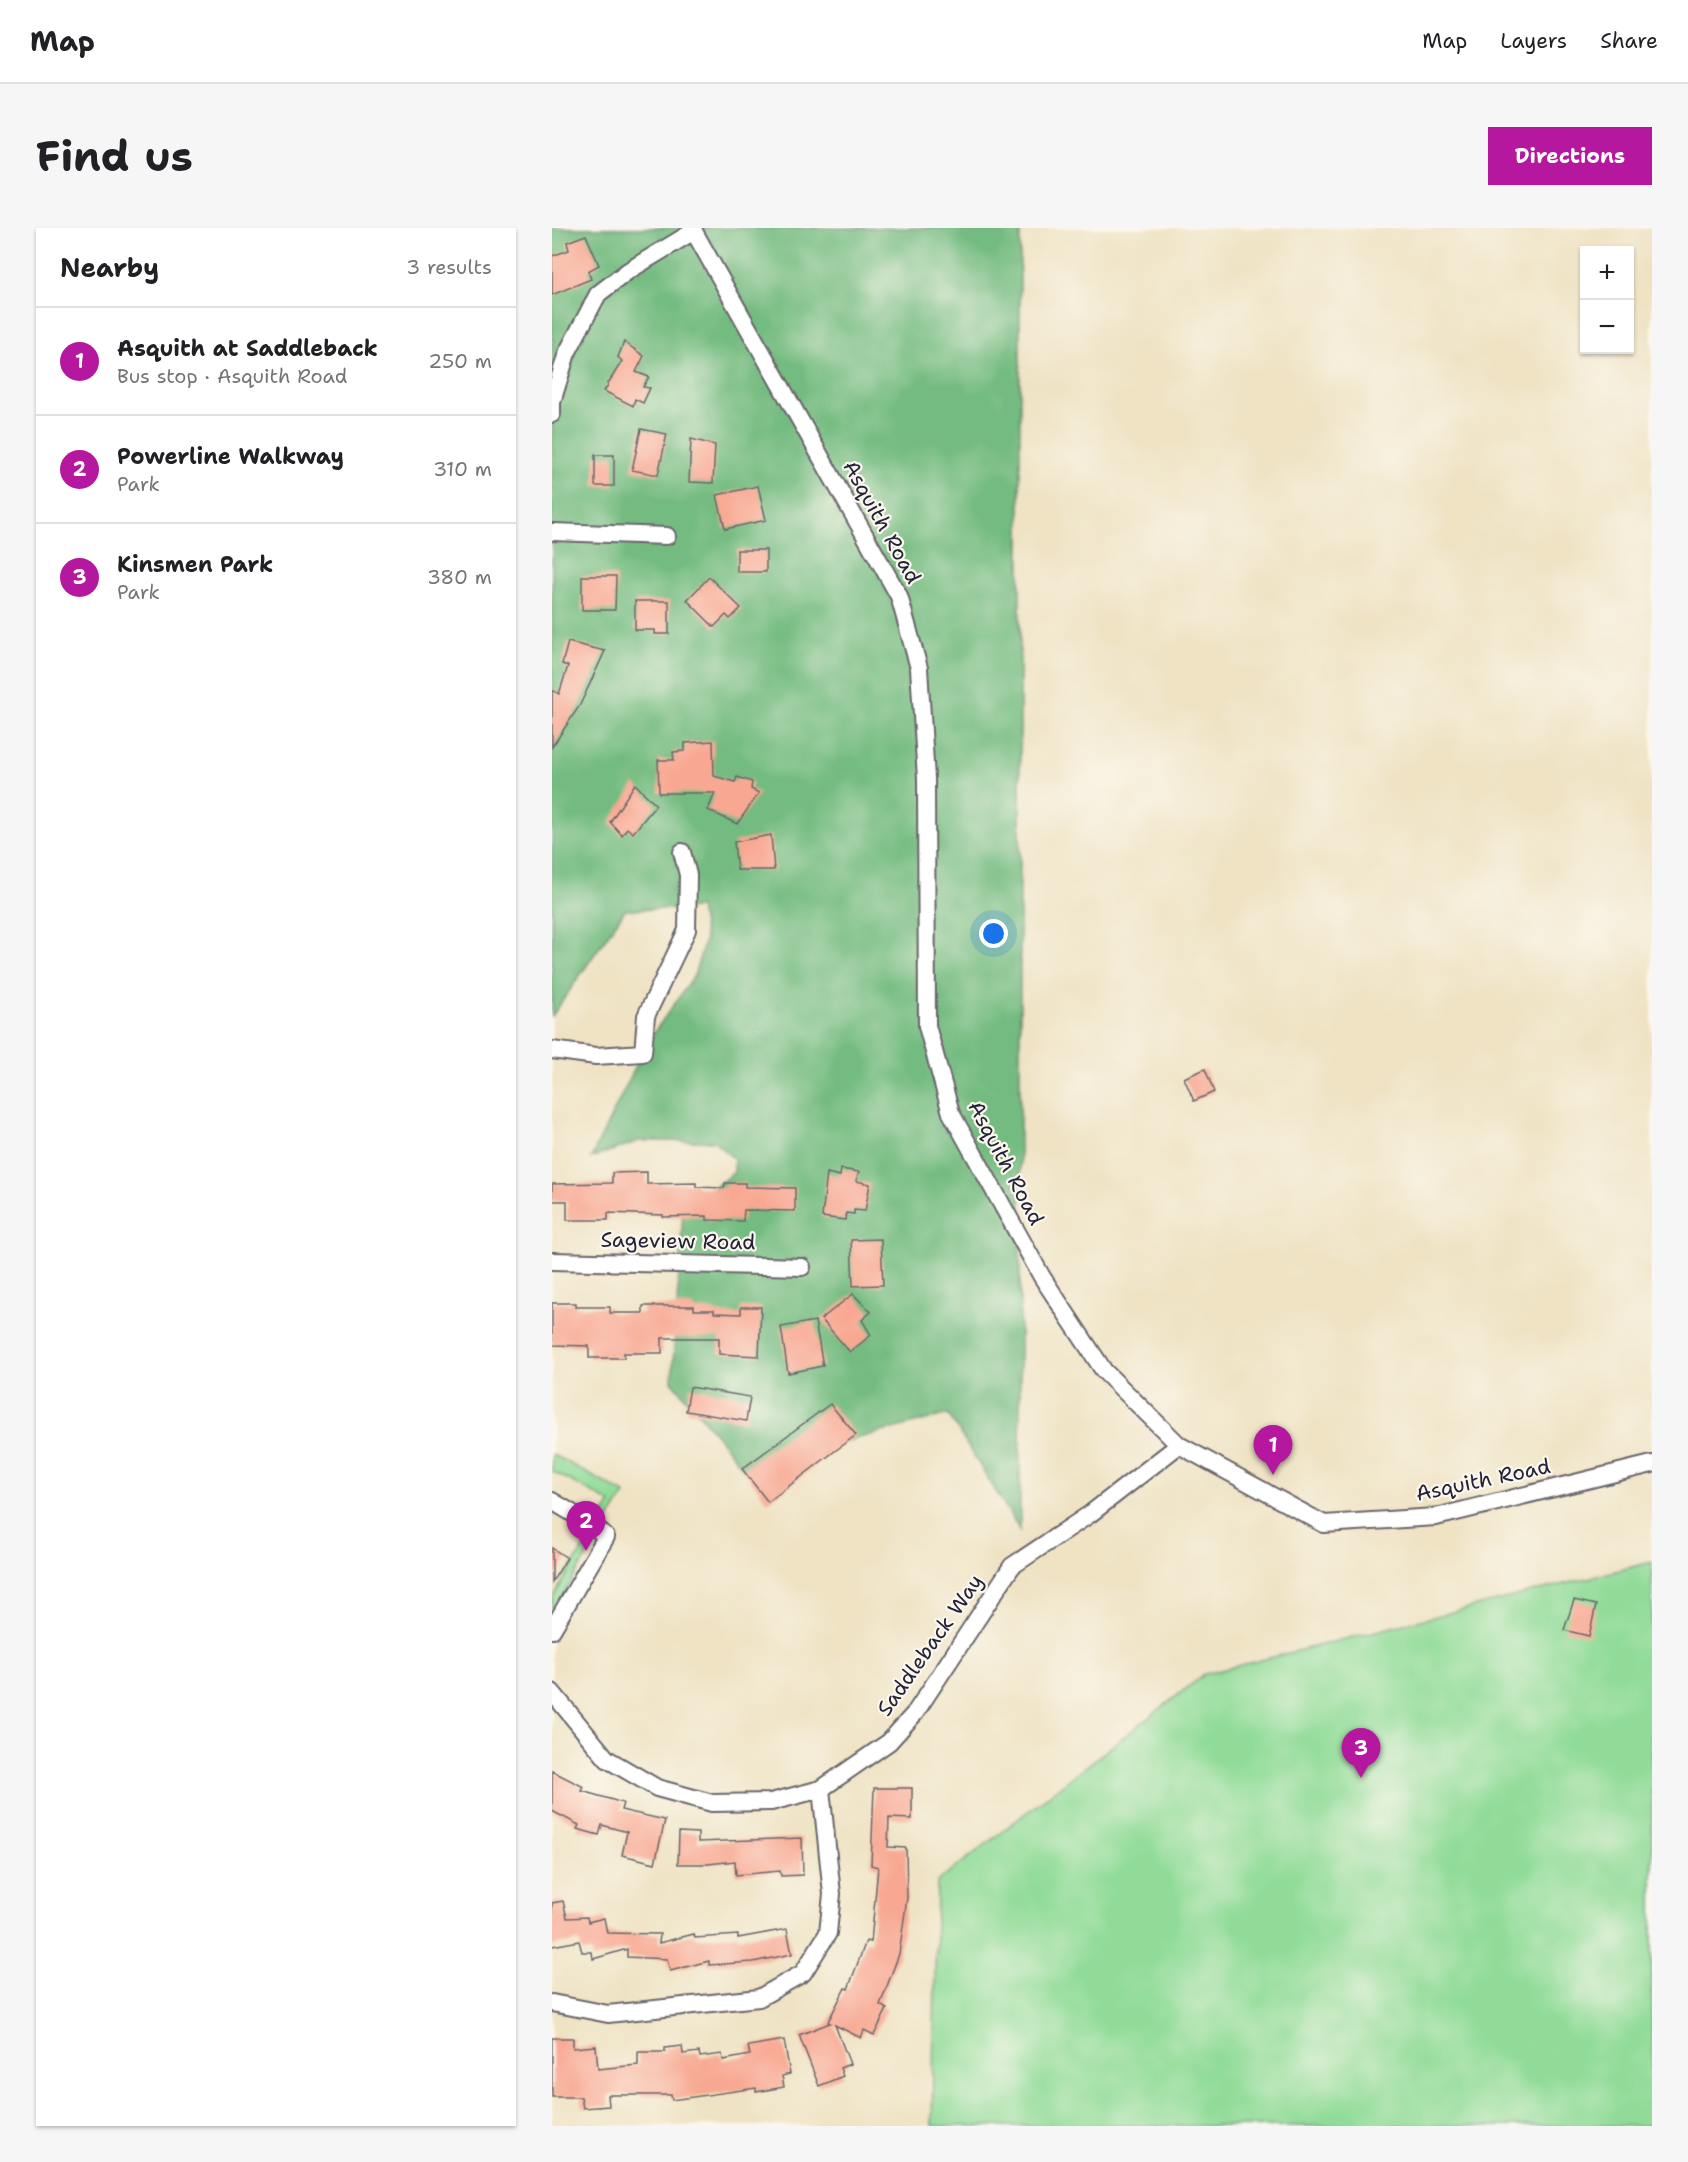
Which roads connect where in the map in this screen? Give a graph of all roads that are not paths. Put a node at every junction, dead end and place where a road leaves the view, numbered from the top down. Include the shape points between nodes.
1 (693, 230) edge
2 (552, 402) edge
3 (552, 414) edge
4 (552, 532) edge
5 (668, 536) dead end
6 (682, 852) dead end
7 (552, 1050) edge
8 (552, 1261) edge
9 (802, 1267) dead end
10 (1179, 1445) junction
11 (1652, 1464) edge
12 (552, 1501) edge
13 (552, 1630) edge
14 (552, 1692) edge
15 (821, 1789) junction
16 (552, 2003) edge

1 - 2 street via 598,294 567,353
1 - 10 street, Asquith Road via 899,596 919,668 922,712 927,1026 951,1113 1042,1277 1104,1371
2 - 3 street
4 - 5 street
6 - 7 street via 688,875 687,930 646,1016 643,1053 596,1056
8 - 9 street, Sageview Road
10 - 11 street, Asquith Road via 1324,1524 1436,1517
10 - 15 street, Saddleback Way via 1090,1514 1012,1566 915,1713 889,1742
12 - 13 street via 606,1536
14 - 15 street, Saddleback Way via 607,1759 657,1788 712,1803 771,1802
15 - 16 street via 832,1894 828,1933 803,1973 759,1998 608,2014

